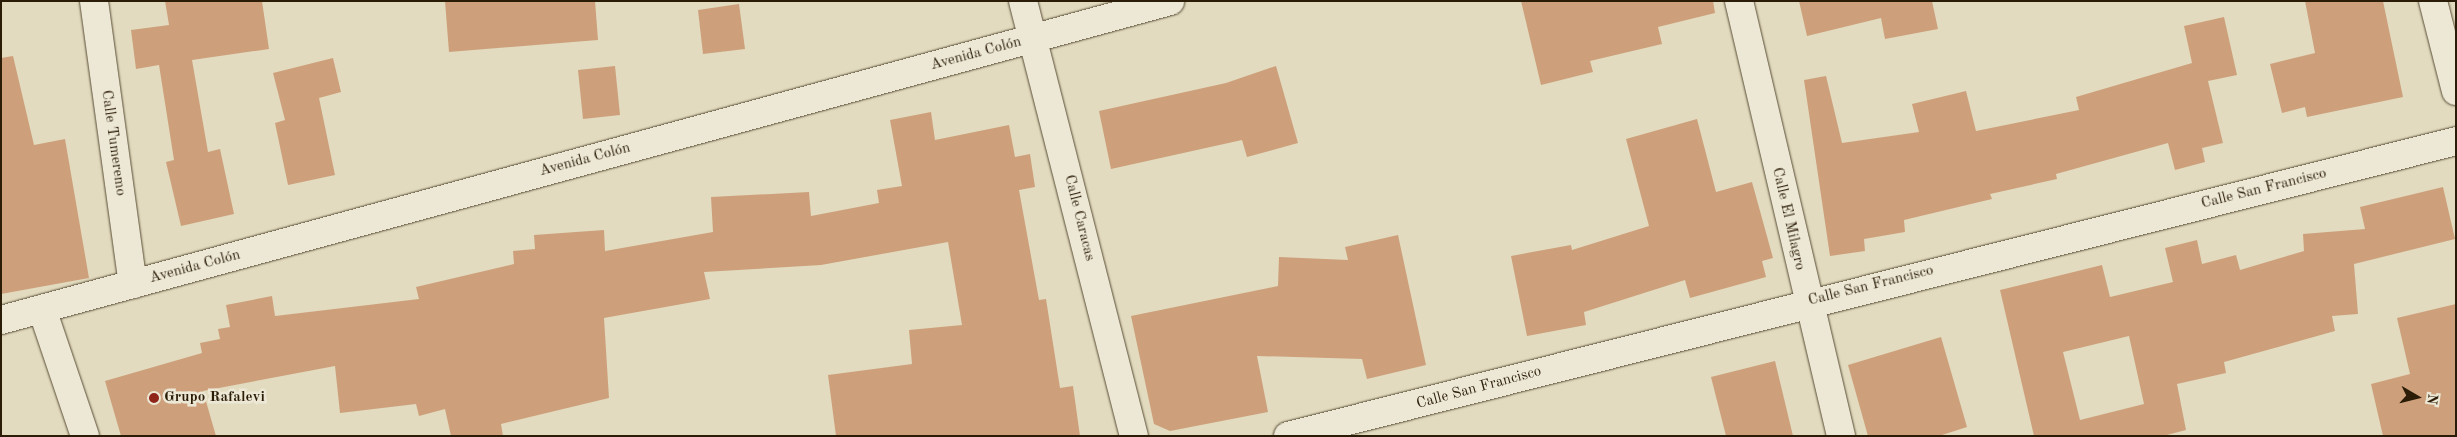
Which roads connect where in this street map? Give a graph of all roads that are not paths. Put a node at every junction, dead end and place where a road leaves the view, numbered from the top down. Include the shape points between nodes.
1 (94, 1) edge
2 (1023, 1) edge
3 (1170, 1) edge
4 (1739, 1) edge
5 (2433, 1) edge
6 (1033, 38) junction
7 (2456, 91) edge
8 (2456, 141) edge
9 (133, 284) junction
10 (1808, 302) junction
11 (42, 309) junction
12 (1, 320) edge
13 (85, 436) edge
14 (1134, 436) edge
15 (1288, 436) edge
16 (1841, 436) edge

1 - 9 street, Calle Tumeremo
2 - 6 street, Calle Caracas
3 - 6 street, Avenida Colón
4 - 10 street, Calle El Milagro
5 - 7 street
6 - 9 street, Avenida Colón
6 - 14 street, Calle Caracas
8 - 10 street, Calle San Francisco
9 - 11 street, Avenida Colón
10 - 15 street, Calle San Francisco
10 - 16 street, Calle El Milagro
11 - 12 street, Avenida Colón
11 - 13 street

